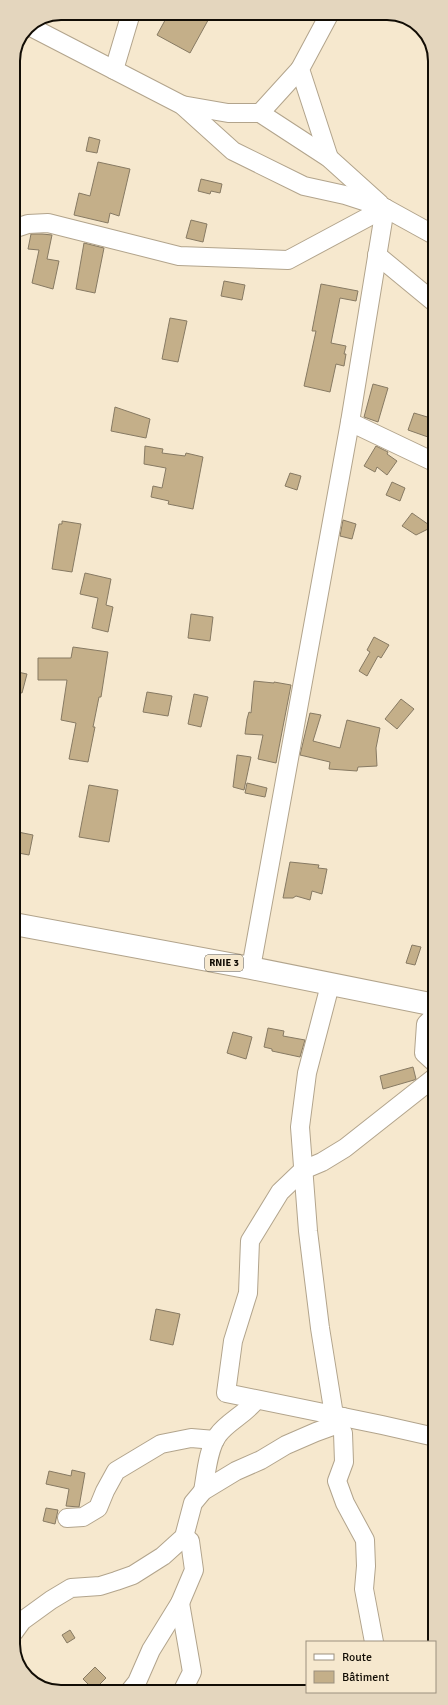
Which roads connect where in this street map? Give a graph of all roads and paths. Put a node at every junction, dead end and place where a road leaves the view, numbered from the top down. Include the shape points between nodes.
1 (129, 20) edge
2 (326, 20) edge
3 (35, 29) edge
4 (300, 68) junction
5 (114, 70) junction
6 (182, 105) junction
7 (260, 113) junction
8 (330, 158) junction
9 (385, 208) junction
10 (20, 227) edge
11 (428, 232) edge
12 (377, 256) junction
13 (428, 297) edge
14 (350, 422) junction
15 (428, 459) edge
16 (20, 925) edge
17 (251, 968) junction
18 (330, 985) junction
19 (428, 1004) edge
20 (428, 1022) edge
21 (428, 1058) edge
22 (428, 1083) edge
23 (303, 1170) junction
24 (256, 1400) junction
25 (338, 1419) junction
26 (428, 1436) edge
27 (215, 1440) junction
28 (203, 1491) junction
29 (67, 1518) dead end
30 (184, 1537) junction
31 (180, 1603) junction
32 (20, 1624) edge
33 (374, 1641) edge
34 (135, 1685) edge
35 (186, 1685) edge

1 - 5 street
2 - 4 street
3 - 5 street
4 - 7 street
4 - 8 street
5 - 6 street
6 - 7 street via 228,113
6 - 9 street via 233,151 304,186 345,195
7 - 8 street
8 - 9 street
9 - 10 street via 288,260 179,256 48,224
9 - 11 street
9 - 12 street
12 - 13 street
12 - 14 street
14 - 15 street
14 - 17 street
16 - 17 highway, RNIE 3
17 - 18 highway, RNIE 3
18 - 19 highway, RNIE 3
18 - 23 street via 307,1073 300,1127
20 - 21 street via 424,1054
22 - 23 street via 345,1148
23 - 24 street via 280,1192 250,1241 248,1293 233,1341 226,1393
23 - 25 street via 320,1328
24 - 25 street
24 - 27 street via 218,1434
25 - 26 street
25 - 28 street via 236,1471
25 - 33 street via 343,1433 344,1462 337,1481 345,1503 365,1540 364,1589
27 - 28 street
27 - 29 street via 191,1438 161,1444 116,1471 98,1508 83,1518
28 - 30 street via 193,1503
30 - 31 street via 190,1541 194,1570
30 - 32 street via 163,1556 133,1575 100,1586 71,1588
31 - 34 street via 151,1650
31 - 35 street via 192,1672

